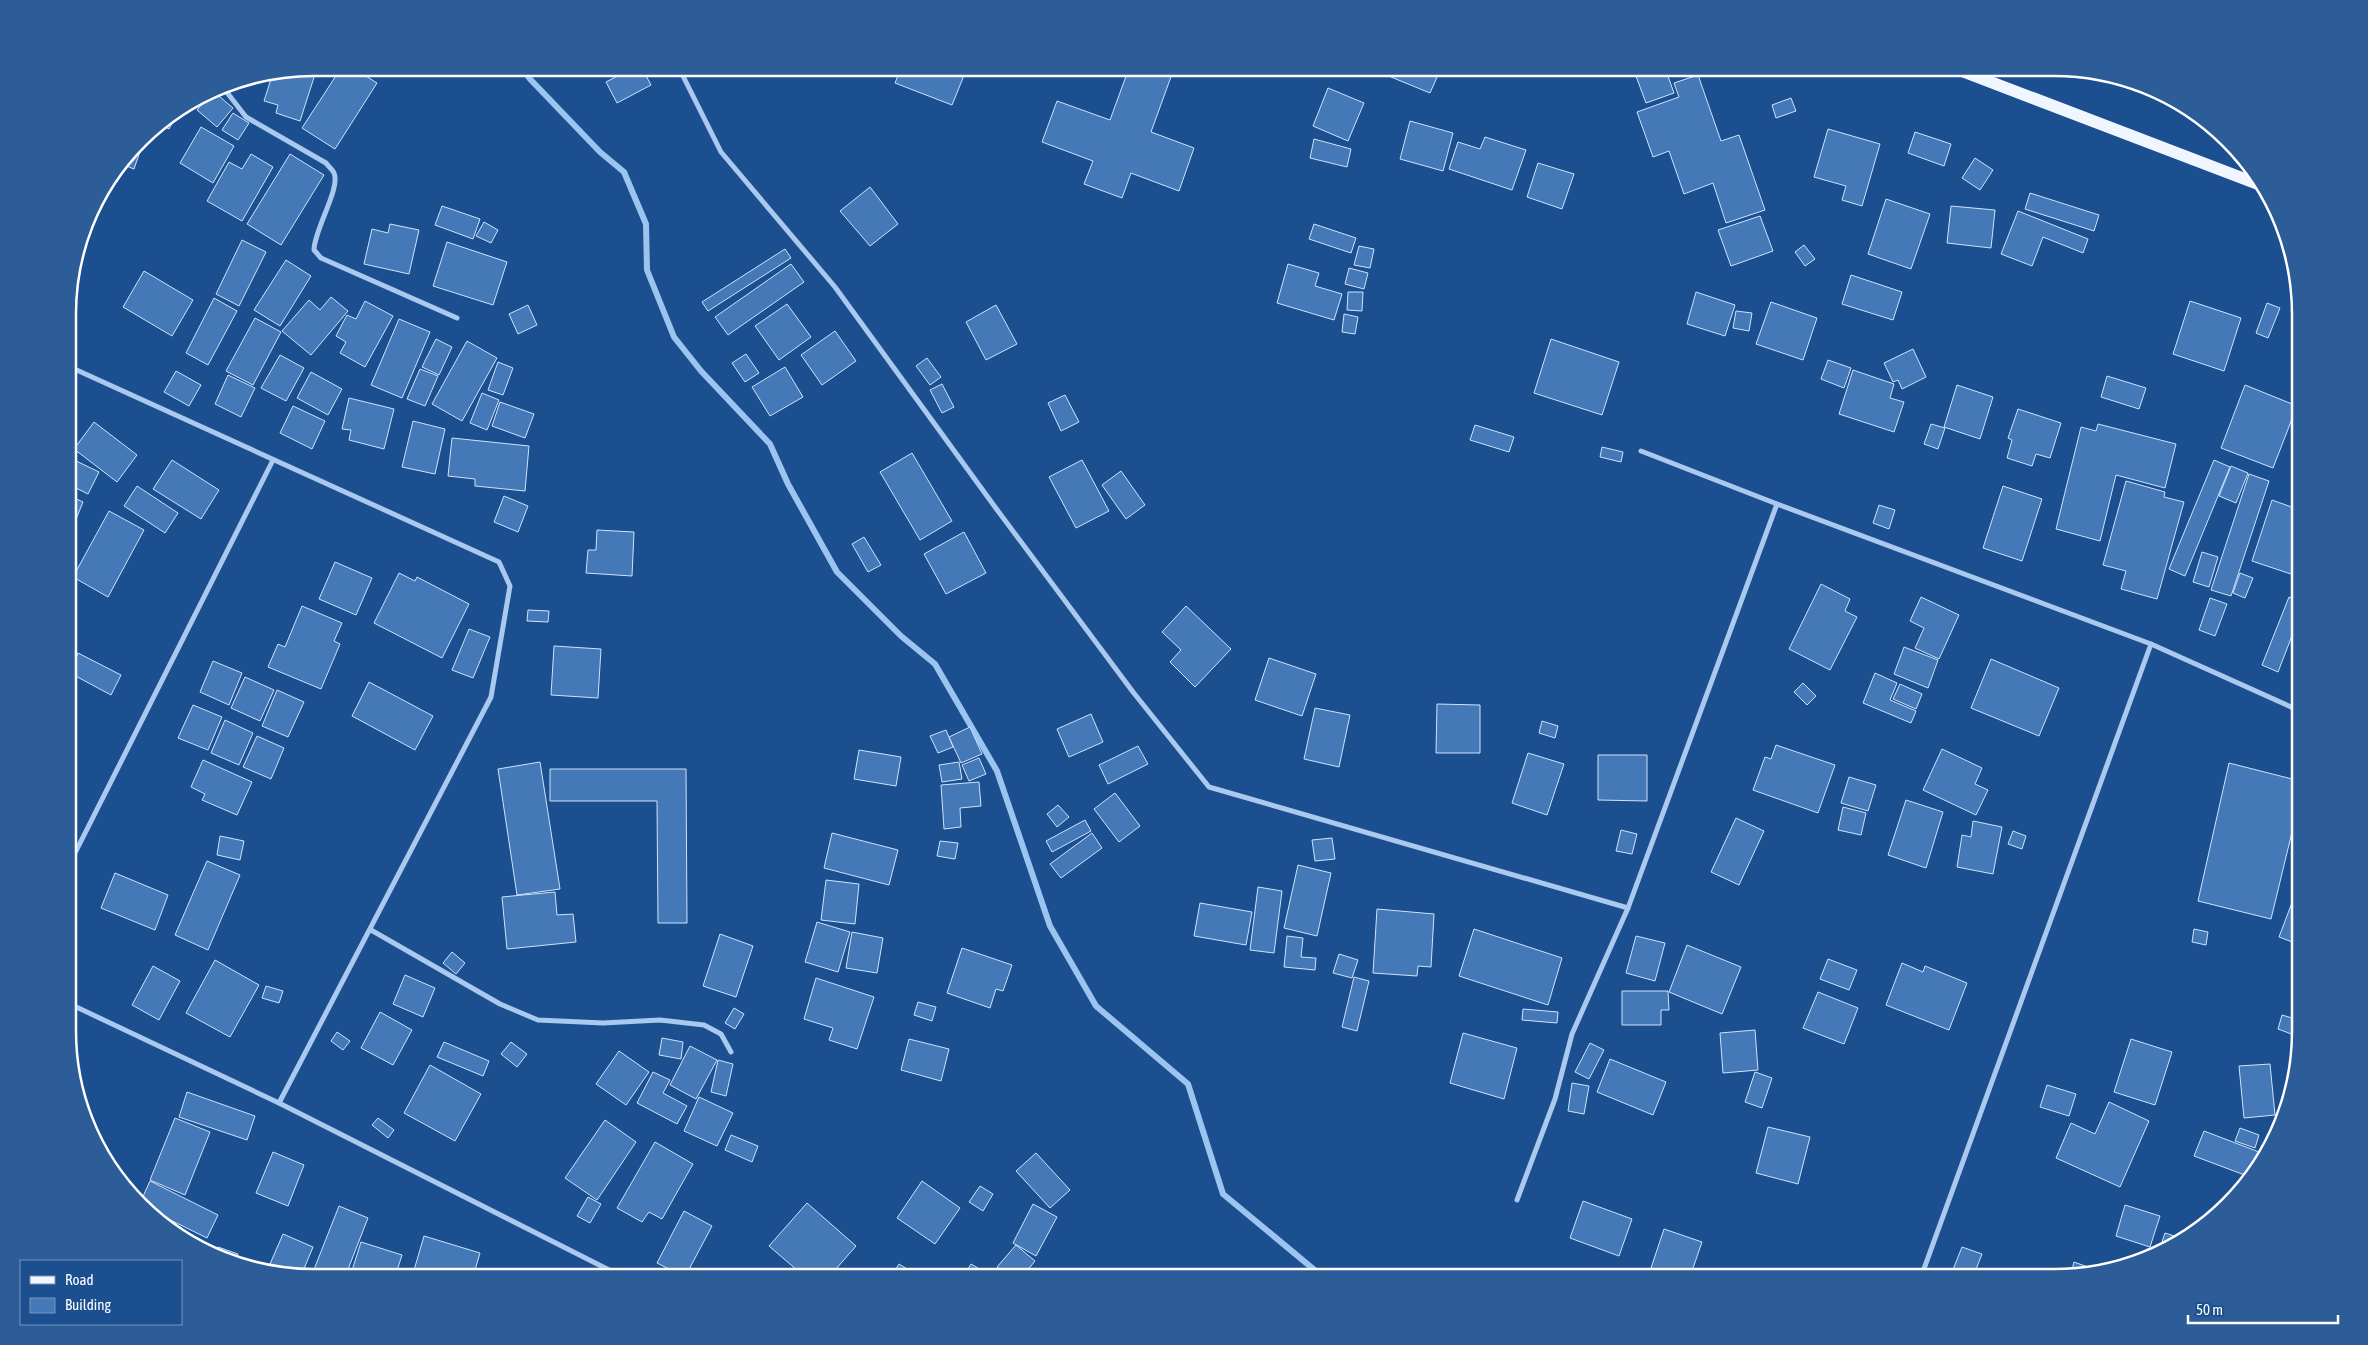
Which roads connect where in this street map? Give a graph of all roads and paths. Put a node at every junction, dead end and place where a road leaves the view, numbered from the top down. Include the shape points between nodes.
1 (684, 76) edge
2 (1975, 76) edge
3 (227, 93) edge
4 (2252, 182) edge
5 (457, 318) dead end
6 (76, 370) edge
7 (1641, 450) dead end
8 (273, 460) junction
9 (1776, 504) junction
10 (2151, 644) junction
11 (2292, 707) edge
12 (76, 851) edge
13 (1628, 908) junction
14 (371, 930) junction
15 (76, 1007) edge
16 (731, 1052) dead end
17 (279, 1103) junction
18 (1517, 1200) dead end
19 (607, 1269) edge
20 (1924, 1269) edge

1 - 13 street via 721,152 835,287 995,508 1209,787
2 - 4 main road
3 - 5 street via 246,117 326,163 334,173 335,185 314,240 314,250 321,258
6 - 8 street
7 - 9 street
8 - 12 street
8 - 14 street via 499,562 510,586 491,697
9 - 10 street
9 - 13 street
10 - 11 street
10 - 20 street
13 - 18 street via 1572,1034 1555,1099
14 - 16 street via 500,1004 538,1020 603,1023 660,1020 704,1025 721,1034
14 - 17 street
15 - 17 street
17 - 19 street

